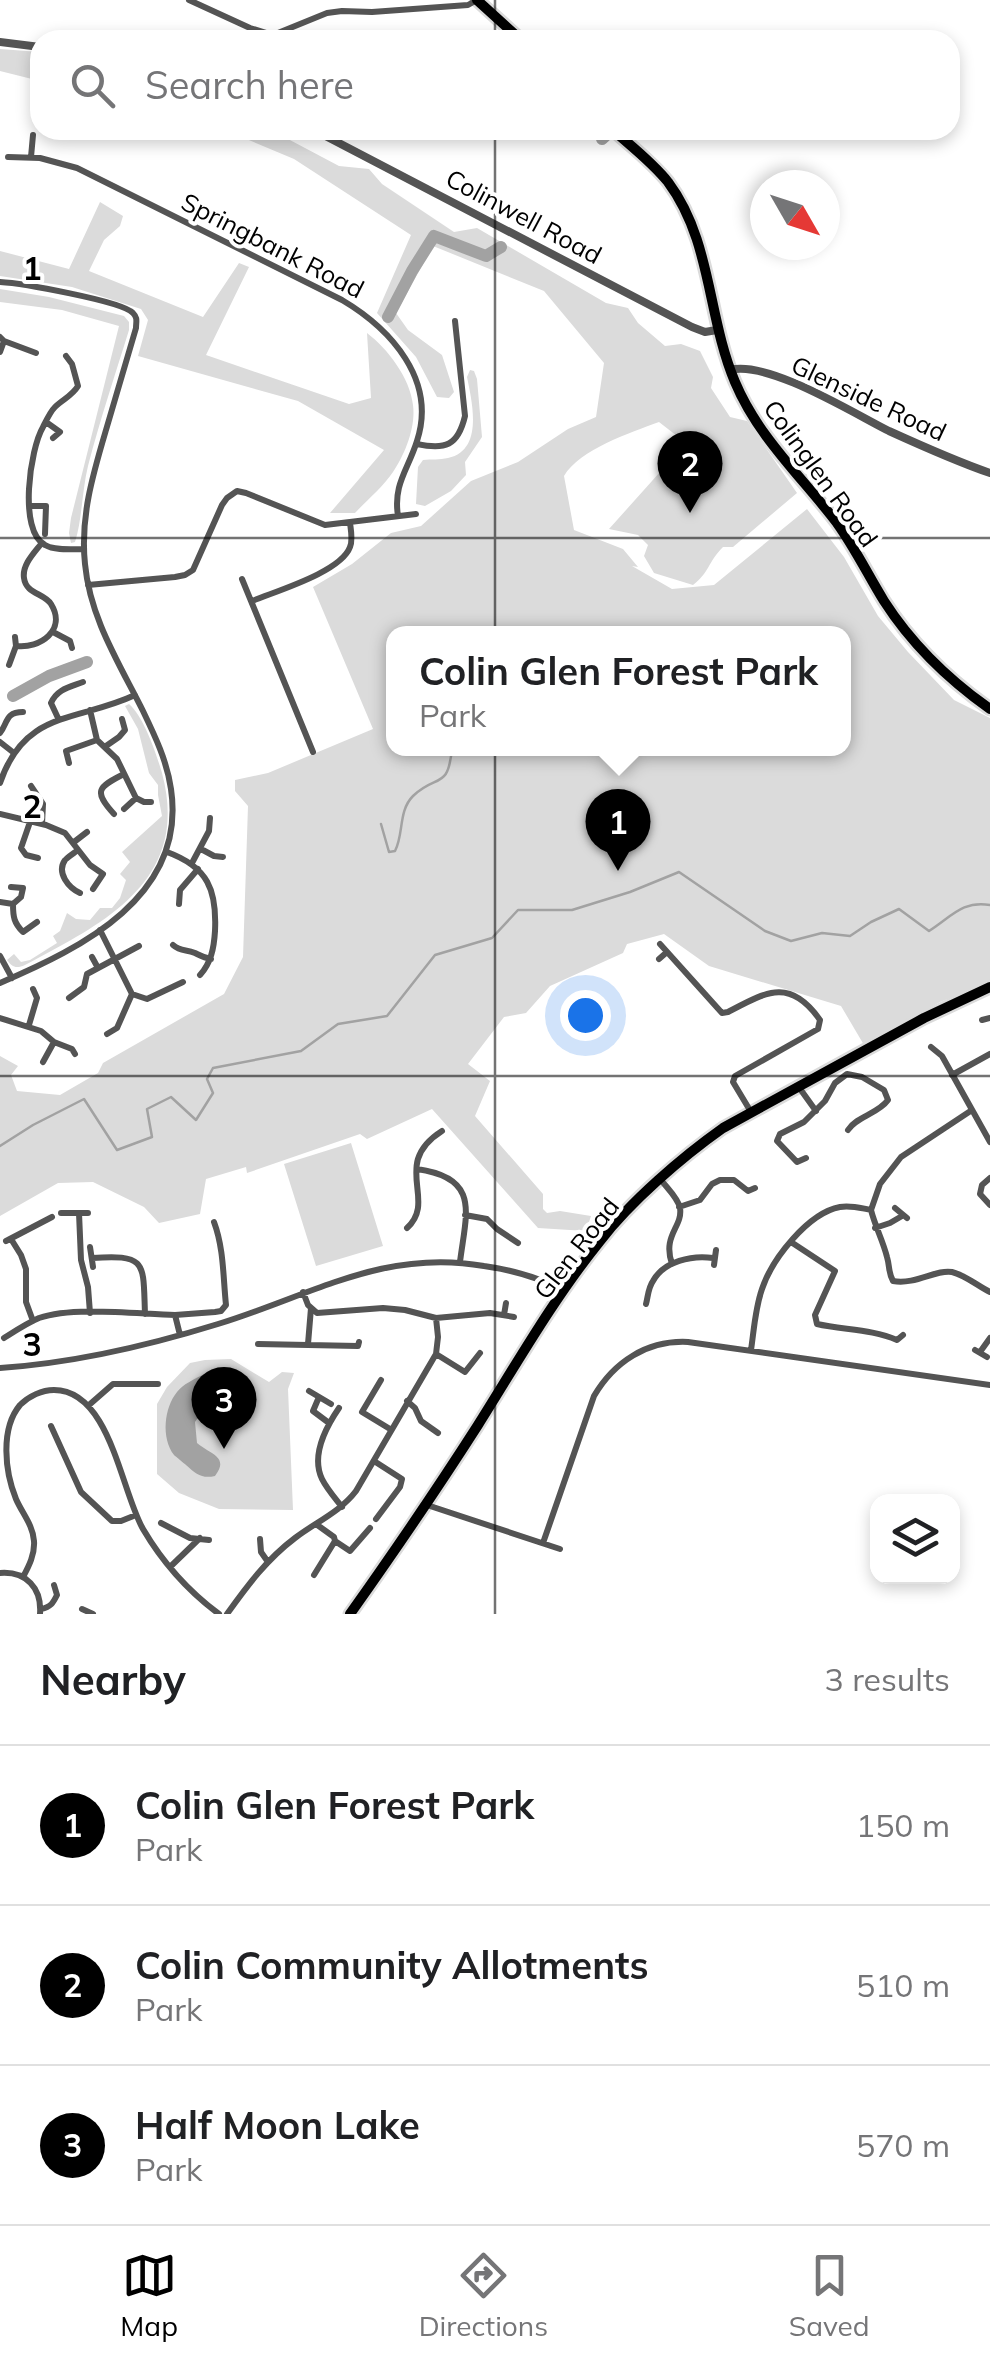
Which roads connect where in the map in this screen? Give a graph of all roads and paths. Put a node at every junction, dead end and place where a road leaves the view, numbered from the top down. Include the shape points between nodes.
1 (189, 0) edge
2 (477, 0) edge
3 (256, 30) edge
4 (287, 30) edge
5 (510, 30) edge
6 (0, 42) edge
7 (30, 46) edge
8 (33, 140) edge
9 (333, 140) edge
10 (624, 140) edge
11 (8, 157) dead end
12 (31, 157) junction
13 (0, 282) edge
14 (455, 322) dead end
15 (717, 330) junction
16 (2, 339) edge
17 (0, 352) edge
18 (36, 353) dead end
19 (66, 356) dead end
20 (730, 370) junction
21 (46, 422) junction
22 (53, 438) dead end
23 (417, 444) junction
24 (990, 473) edge
25 (30, 506) junction
26 (416, 514) dead end
27 (398, 516) junction
28 (350, 523) junction
29 (46, 534) dead end
30 (41, 544) junction
31 (84, 549) junction
32 (242, 579) dead end
33 (88, 584) junction
34 (252, 600) junction
35 (53, 632) junction
36 (15, 637) dead end
37 (16, 646) junction
38 (72, 648) dead end
39 (8, 666) dead end
40 (83, 682) dead end
41 (135, 695) junction
42 (990, 708) edge
43 (90, 710) junction
44 (23, 712) dead end
45 (58, 718) junction
46 (122, 719) dead end
47 (0, 733) edge
48 (97, 740) junction
49 (0, 742) edge
50 (106, 746) junction
51 (313, 752) dead end
52 (14, 753) junction
53 (69, 763) dead end
54 (124, 774) junction
55 (0, 783) edge
56 (31, 786) dead end
57 (136, 798) junction
58 (151, 802) dead end
59 (124, 809) dead end
60 (0, 814) edge
61 (114, 814) dead end
62 (210, 818) dead end
63 (30, 822) junction
64 (42, 824) junction
65 (87, 832) dead end
66 (76, 846) junction
67 (202, 849) junction
68 (166, 852) junction
69 (223, 857) dead end
70 (38, 858) dead end
71 (195, 866) junction
72 (11, 886) dead end
73 (92, 888) dead end
74 (80, 894) dead end
75 (0, 902) edge
76 (13, 904) junction
77 (179, 904) dead end
78 (38, 922) dead end
79 (100, 930) junction
80 (660, 944) dead end
81 (173, 945) dead end
82 (139, 946) dead end
83 (202, 946) dead end
84 (667, 952) junction
85 (195, 953) junction
86 (0, 956) edge
87 (92, 957) dead end
88 (114, 958) junction
89 (659, 958) dead end
90 (210, 960) junction
91 (98, 968) junction
92 (200, 975) dead end
93 (12, 978) junction
94 (183, 982) dead end
95 (0, 983) edge
96 (990, 987) edge
97 (33, 989) dead end
98 (132, 994) junction
99 (69, 998) dead end
100 (0, 1018) edge
101 (29, 1026) junction
102 (107, 1034) dead end
103 (54, 1042) junction
104 (931, 1046) dead end
105 (75, 1054) dead end
106 (990, 1054) edge
107 (43, 1062) dead end
108 (952, 1075) junction
109 (798, 1086) junction
110 (972, 1110) junction
111 (816, 1111) junction
112 (750, 1112) junction
113 (986, 1127) edge
114 (848, 1130) dead end
115 (442, 1131) dead end
116 (990, 1142) edge
117 (806, 1158) dead end
118 (416, 1169) junction
119 (990, 1178) edge
120 (661, 1180) junction
121 (755, 1188) dead end
122 (990, 1205) edge
123 (680, 1207) junction
124 (895, 1208) dead end
125 (871, 1210) junction
126 (62, 1213) dead end
127 (465, 1215) junction
128 (52, 1217) dead end
129 (214, 1222) dead end
130 (407, 1228) dead end
131 (876, 1228) junction
132 (518, 1242) dead end
133 (792, 1242) junction
134 (90, 1247) dead end
135 (714, 1257) dead end
136 (92, 1258) junction
137 (460, 1262) junction
138 (672, 1264) junction
139 (93, 1267) dead end
140 (564, 1291) junction
141 (303, 1292) junction
142 (990, 1292) edge
143 (658, 1303) dead end
144 (506, 1304) dead end
145 (310, 1308) junction
146 (90, 1312) junction
147 (145, 1314) junction
148 (175, 1315) junction
149 (504, 1315) junction
150 (514, 1317) dead end
151 (436, 1318) junction
152 (32, 1321) junction
153 (180, 1335) junction
154 (903, 1335) dead end
155 (4, 1338) dead end
156 (990, 1338) edge
157 (359, 1342) dead end
158 (258, 1344) dead end
159 (308, 1344) junction
160 (751, 1350) junction
161 (480, 1353) dead end
162 (980, 1353) dead end
163 (436, 1354) junction
164 (0, 1368) edge
165 (380, 1380) dead end
166 (158, 1384) dead end
167 (990, 1384) edge
168 (309, 1392) dead end
169 (320, 1398) junction
170 (407, 1401) junction
171 (89, 1405) junction
172 (328, 1424) junction
173 (51, 1426) dead end
174 (390, 1429) junction
175 (438, 1433) dead end
176 (374, 1461) junction
177 (426, 1506) junction
178 (342, 1507) junction
179 (136, 1515) junction
180 (376, 1520) dead end
181 (161, 1523) dead end
182 (316, 1524) junction
183 (370, 1528) dead end
184 (260, 1539) dead end
185 (336, 1541) junction
186 (543, 1543) junction
187 (560, 1549) dead end
188 (268, 1562) junction
189 (170, 1567) junction
190 (0, 1573) edge
191 (314, 1575) dead end
192 (23, 1576) junction
193 (54, 1585) dead end
194 (82, 1609) dead end
195 (41, 1611) edge
196 (93, 1614) edge
197 (219, 1614) edge
198 (227, 1614) edge
199 (350, 1614) edge

1 - 3 street
2 - 4 street via 327,13
2 - 5 main road
6 - 7 street
8 - 12 street
9 - 15 street, Colinwell Road via 692,327
10 - 15 main road, Colinglen Road via 666,180 689,218
11 - 12 street, Springbank Road
12 - 23 street, Springbank Road via 84,172 362,314 395,344 420,387
13 - 31 street via 117,306 136,320 87,498
14 - 23 street via 462,428 442,446
15 - 20 main road, Colinglen Road
16 - 17 street
16 - 18 street
19 - 21 street via 75,363 78,386
20 - 24 street, Glenside Road via 750,368 784,380
20 - 42 main road, Colinglen Road via 748,409 836,522 901,625 950,678
21 - 22 street via 60,432
21 - 25 street via 34,448
23 - 27 street, Springbank Road via 397,488
25 - 29 street via 46,506
25 - 30 street
26 - 27 street
27 - 28 street
28 - 33 street via 318,524 236,491 222,505 193,570
28 - 34 street via 349,550 335,564
30 - 31 street
30 - 35 street via 23,576 26,586 50,602
31 - 33 street
32 - 34 street
33 - 41 street via 98,622
34 - 51 street
35 - 37 street via 30,648
35 - 38 street
36 - 37 street
37 - 39 street
40 - 45 street via 54,695
41 - 43 street
41 - 68 street via 170,783 173,818
43 - 45 street
43 - 48 street
44 - 47 street via 5,720
45 - 52 street
46 - 50 street via 125,730
48 - 50 street
48 - 53 street via 66,751
49 - 52 street
50 - 54 street
52 - 55 street
54 - 57 street
54 - 61 street via 101,788 101,800
56 - 64 street via 43,804
57 - 58 street
57 - 59 street
60 - 63 street
62 - 67 street
63 - 64 street
63 - 70 street via 21,848
64 - 66 street
65 - 66 street
66 - 73 street via 103,874
66 - 74 street via 63,865 66,882
67 - 69 street
67 - 71 street
68 - 71 street
68 - 79 street via 144,893
71 - 77 street
71 - 90 street via 208,881 216,912
72 - 76 street via 23,888
75 - 76 street
76 - 78 street via 23,932
79 - 88 street
79 - 93 street
80 - 84 street
81 - 85 street
82 - 88 street
83 - 85 street
84 - 89 street
84 - 112 street via 722,1013 777,992 802,999 820,1020 818,1029 735,1076
85 - 90 street
86 - 93 street
87 - 91 street
88 - 91 street
88 - 98 street
90 - 92 street
91 - 99 street
93 - 95 street
94 - 98 street via 147,998
96 - 109 main road, Glen Road
97 - 101 street via 38,998
98 - 102 street via 117,1028
100 - 101 street
101 - 103 street
103 - 105 street
103 - 107 street
104 - 108 street
106 - 108 street
108 - 110 street
109 - 111 street
109 - 112 main road, Glen Road
110 - 113 street
110 - 125 street via 901,1157
111 - 114 street via 847,1074 884,1090 885,1105
111 - 117 street via 777,1141 797,1162
112 - 120 main road, Glen Road
113 - 116 street
115 - 118 street via 427,1142
118 - 127 street via 457,1184
118 - 130 street via 418,1211
119 - 122 street via 980,1194
120 - 123 street
120 - 140 main road, Glen Road via 600,1241
121 - 123 street via 748,1192 734,1180 720,1180 700,1200
123 - 138 street via 669,1242
124 - 131 street via 904,1217
125 - 131 street
125 - 133 street via 838,1208 814,1218
126 - 146 street via 84,1213 80,1260
127 - 132 street via 487,1219
127 - 137 street
128 - 152 street via 9,1240 24,1261
129 - 148 street via 226,1305
131 - 142 street via 893,1281 953,1272
133 - 154 street via 835,1271 814,1316 817,1324 897,1340
133 - 160 street via 764,1282
134 - 136 street
135 - 138 street
136 - 139 street
136 - 147 street via 122,1256 139,1264
137 - 140 street via 512,1270
137 - 141 street via 385,1266
138 - 143 street via 653,1279 647,1302
140 - 177 main road, Glen Road
141 - 145 street
141 - 153 street
144 - 149 street
145 - 151 street via 394,1308
145 - 159 street
146 - 147 street
146 - 152 street
147 - 148 street
148 - 153 street
149 - 150 street
149 - 151 street
151 - 163 street
152 - 155 street
153 - 164 street
156 - 162 street
157 - 159 street
158 - 159 street
160 - 167 street
160 - 186 street via 673,1342 640,1351 616,1368 591,1403
161 - 163 street via 466,1372
163 - 170 street
165 - 174 street via 362,1412
166 - 171 street via 113,1384
168 - 169 street
169 - 172 street via 313,1412
169 - 172 street via 335,1406
170 - 174 street
170 - 175 street
171 - 179 street
171 - 192 street via 49,1390 26,1399 10,1421 8,1472 34,1541
172 - 178 street via 319,1469
173 - 179 street via 81,1492 112,1521
174 - 176 street
176 - 178 street
176 - 180 street via 402,1483
177 - 186 street
177 - 199 main road, Glen Road
178 - 182 street
179 - 189 street
181 - 189 street via 204,1539
182 - 185 street
182 - 188 street
183 - 185 street via 350,1551
184 - 188 street
185 - 191 street
186 - 187 street
188 - 198 street
189 - 197 street
190 - 192 street
192 - 195 street via 36,1590
193 - 195 street via 54,1601
194 - 196 street

